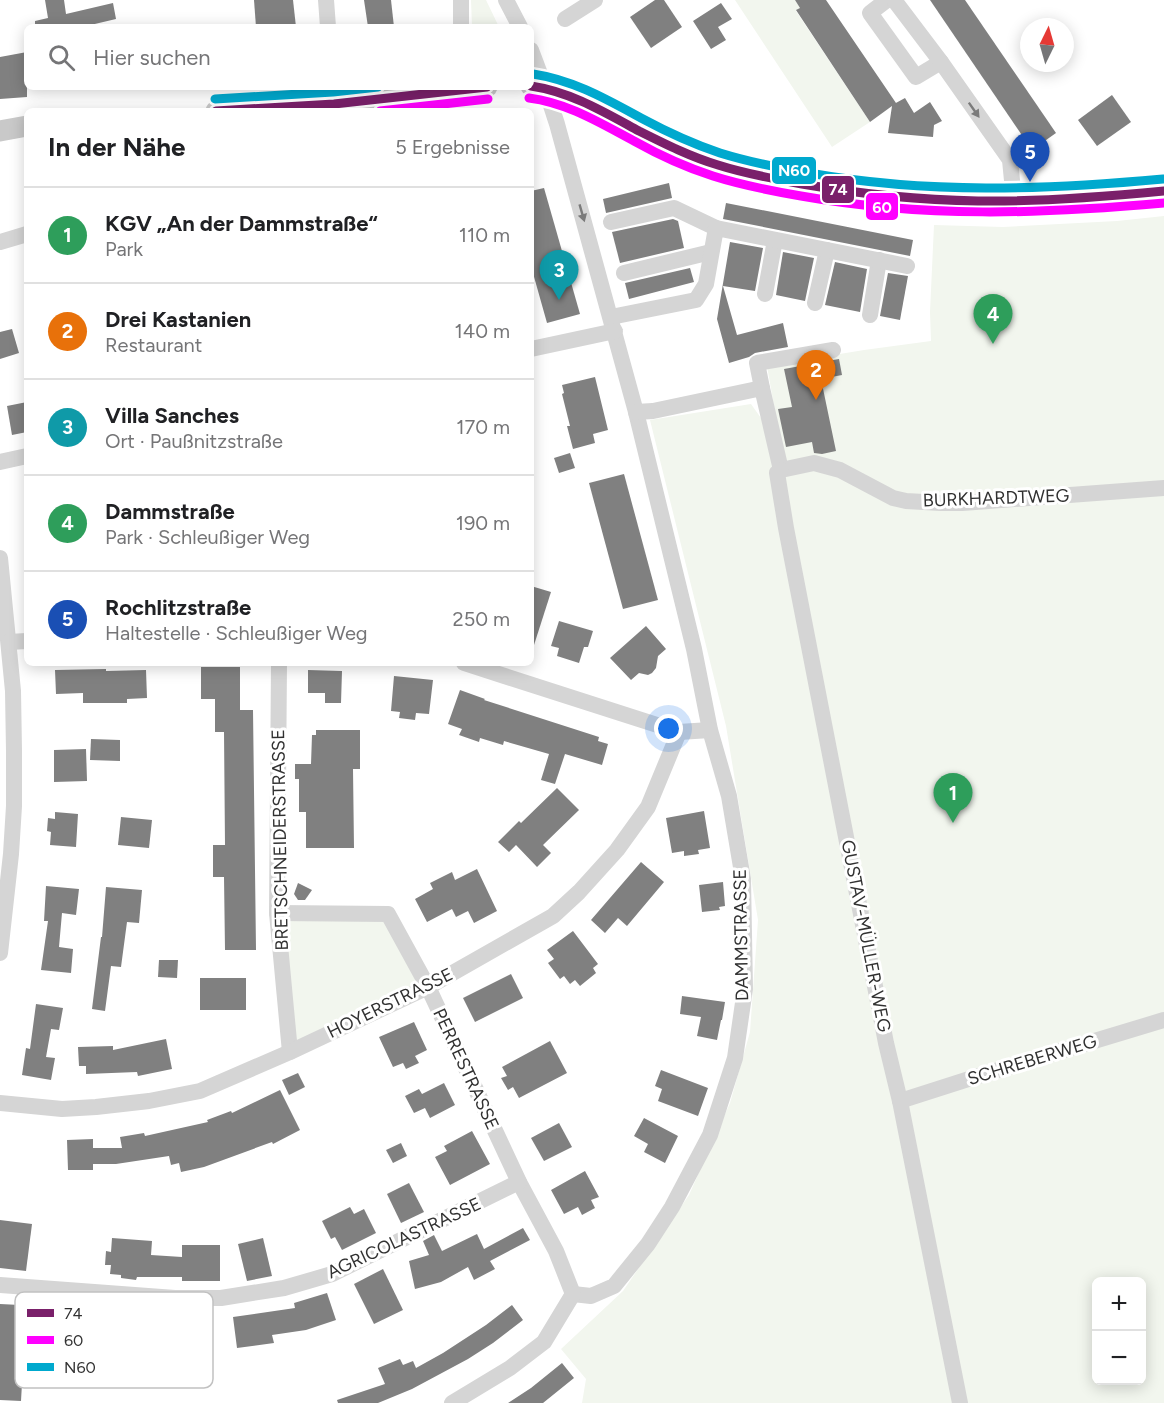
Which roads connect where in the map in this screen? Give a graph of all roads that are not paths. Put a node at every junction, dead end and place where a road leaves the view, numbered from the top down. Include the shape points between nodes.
1 (326, 0) edge
2 (460, 0) edge
3 (506, 0) edge
4 (595, 0) edge
5 (887, 0) edge
6 (894, 0) edge
7 (866, 6) edge
8 (565, 19) dead end
9 (328, 24) edge
10 (461, 24) edge
11 (518, 24) edge
12 (941, 62) junction
13 (534, 65) edge
14 (538, 86) edge
15 (453, 90) edge
16 (334, 101) edge
17 (251, 108) edge
18 (24, 127) edge
19 (0, 131) edge
20 (1164, 191) edge
21 (1014, 201) junction
22 (612, 222) dead end
23 (716, 228) junction
24 (24, 235) edge
25 (775, 240) junction
26 (0, 242) edge
27 (827, 250) junction
28 (711, 252) junction
29 (879, 260) junction
30 (907, 266) dead end
31 (624, 273) dead end
32 (765, 294) dead end
33 (815, 303) dead end
34 (870, 315) dead end
35 (613, 324) junction
36 (534, 349) edge
37 (832, 350) dead end
38 (762, 388) junction
39 (636, 412) junction
40 (24, 457) edge
41 (0, 462) edge
42 (781, 470) junction
43 (1164, 488) edge
44 (0, 558) edge
45 (24, 641) edge
46 (9, 642) junction
47 (5, 666) edge
48 (279, 666) edge
49 (473, 666) edge
50 (710, 730) junction
51 (680, 732) junction
52 (277, 913) junction
53 (0, 953) edge
54 (428, 987) junction
55 (1164, 1020) edge
56 (290, 1052) junction
57 (900, 1101) junction
58 (0, 1103) edge
59 (519, 1182) junction
60 (0, 1285) edge
61 (94, 1292) edge
62 (573, 1294) junction
63 (213, 1298) edge
64 (452, 1403) edge
65 (960, 1403) edge

1 - 9 street
2 - 10 street
3 - 11 street
4 - 8 street
5 - 7 street
6 - 12 street
7 - 12 street via 916,77
12 -> 21 street via 1010,160
13 - 14 street, DAMMSTRASSE
14 - 21 main road via 579,99 656,140 765,178 850,192
14 -> 35 street, DAMMSTRASSE
15 - 16 main road
16 - 17 main road
18 - 19 main road
20 - 21 main road
22 - 23 street via 674,208
23 - 25 street
23 - 28 street
24 - 26 street
25 - 27 street
25 - 32 street
27 - 29 street
27 - 33 street
28 - 31 street
28 - 35 street via 706,284 696,300
29 - 30 street
29 - 34 street
35 - 36 street
35 - 39 street, DAMMSTRASSE
37 - 38 street via 757,363
38 - 39 street
38 - 42 street
39 - 50 street, DAMMSTRASSE
40 - 41 street
42 - 43 street, BURKHARDTWEG via 814,463 840,470 893,498 941,503
42 - 57 street, GUSTAV-MÜLLER-WEG via 777,473 789,539
44 - 46 street
45 - 46 street
46 - 47 street
47 - 53 street via 13,691 14,806
48 - 52 street, BRETSCHNEIDERSTRASSE
49 - 51 street
50 - 51 street
50 - 62 street, DAMMSTRASSE via 729,796 743,879 744,989 735,1058 710,1135 648,1244 614,1286 591,1296
51 - 54 street, HOYERSTRASSE via 648,807 617,850 579,892 553,916
52 - 54 street, PERRESTRASSE via 388,914
52 - 56 street, BRETSCHNEIDERSTRASSE
54 - 56 street, HOYERSTRASSE
54 - 59 street, PERRESTRASSE
55 - 57 street, SCHREBERWEG
56 - 58 street, HOYERSTRASSE via 200,1091 149,1101 62,1109
57 - 65 street, GUSTAV-MÜLLER-WEG
59 - 62 street, PERRESTRASSE via 556,1251
59 - 63 street, AGRICOLASTRASSE via 332,1274 284,1288
60 - 61 street, AGRICOLASTRASSE
62 - 64 street via 544,1342

